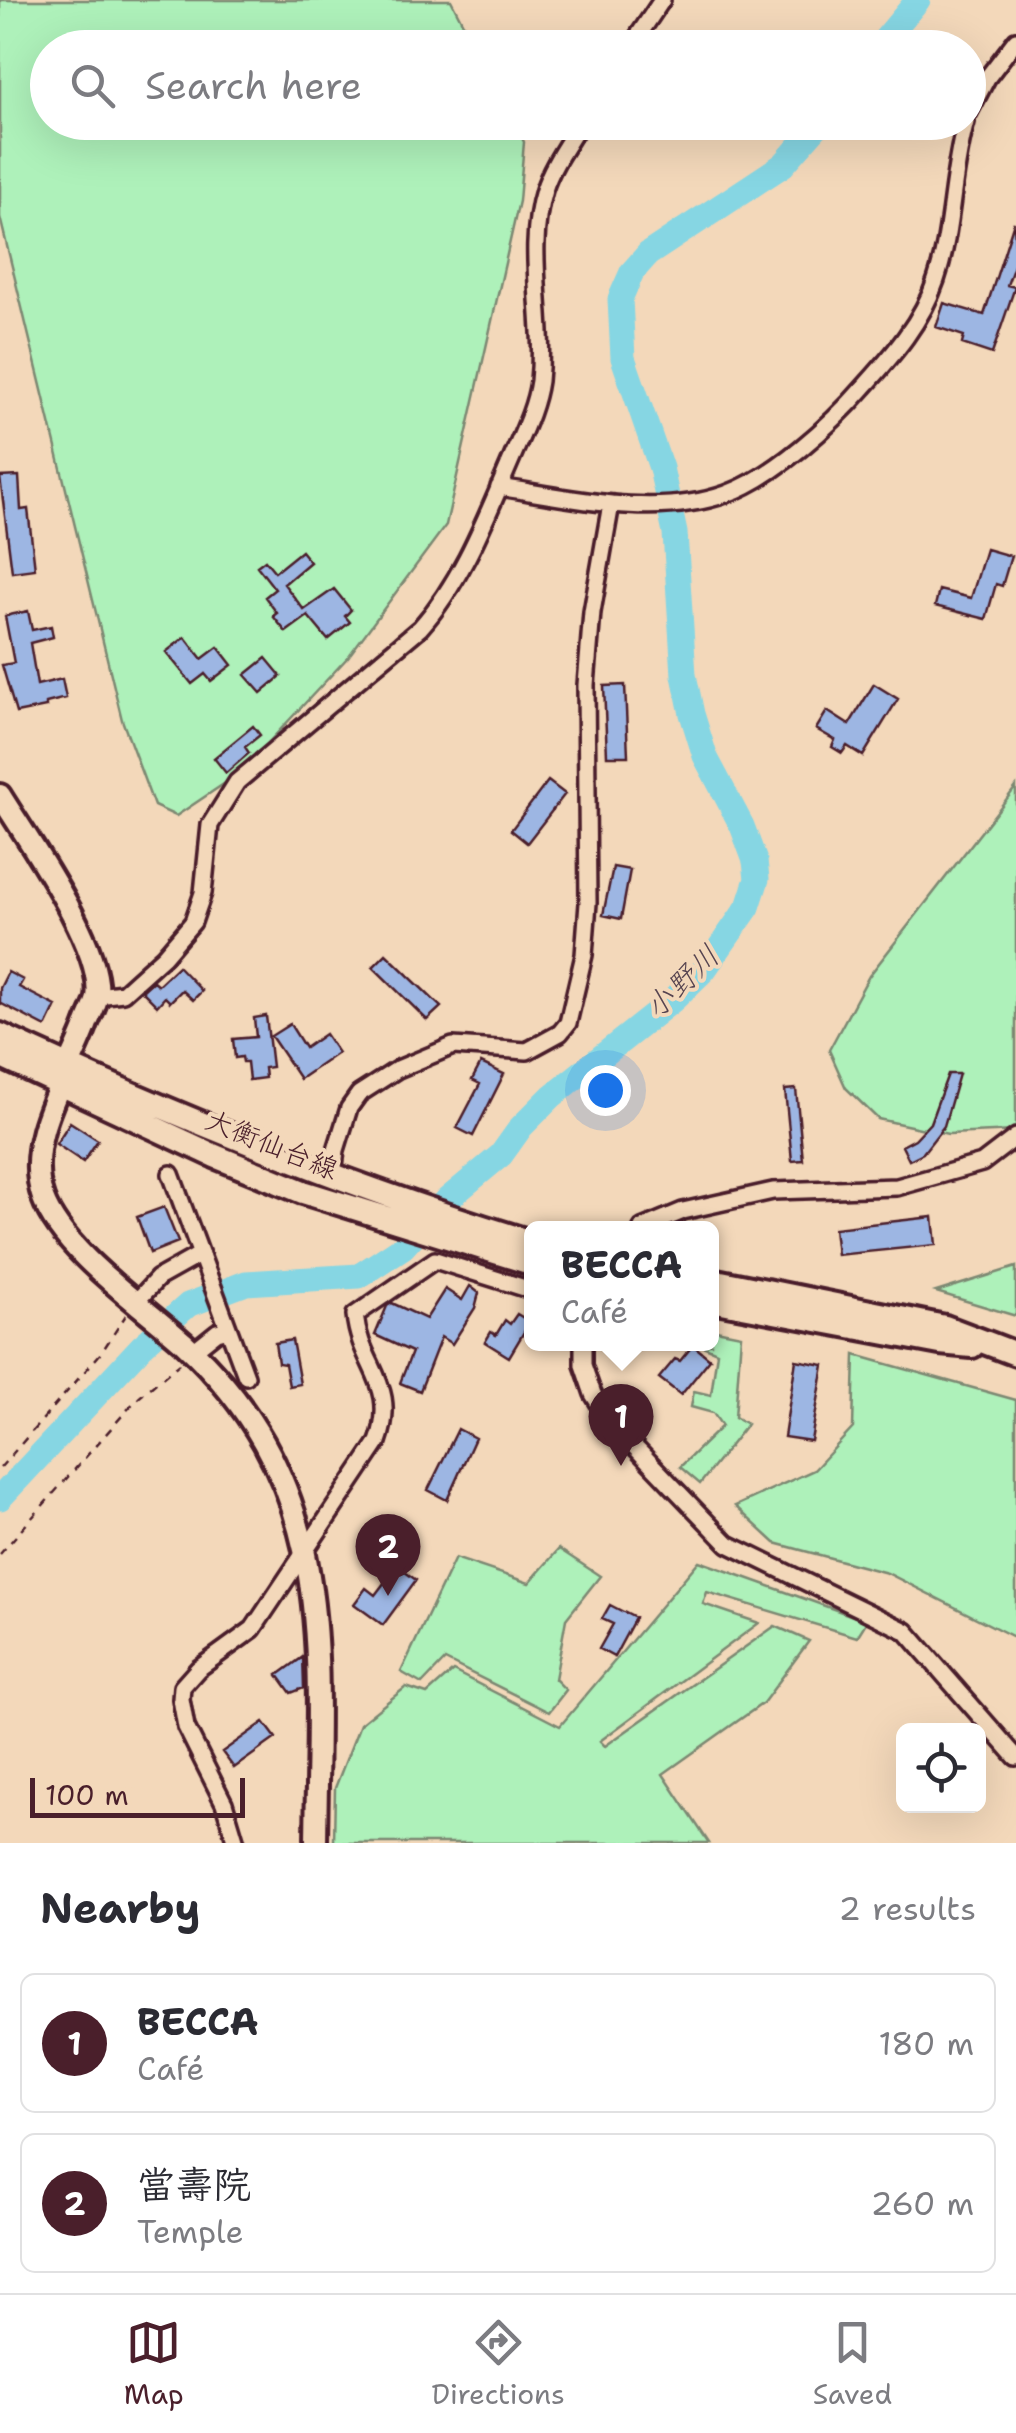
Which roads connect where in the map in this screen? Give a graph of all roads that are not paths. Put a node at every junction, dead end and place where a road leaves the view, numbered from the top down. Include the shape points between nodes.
1 (662, 0) edge
2 (642, 30) edge
3 (1016, 40) edge
4 (986, 82) edge
5 (570, 140) edge
6 (963, 140) edge
7 (499, 488) junction
8 (610, 504) junction
9 (0, 795) edge
10 (97, 996) junction
11 (0, 1035) edge
12 (0, 1056) edge
13 (67, 1076) junction
14 (1016, 1137) edge
15 (170, 1174) dead end
16 (333, 1175) junction
17 (388, 1208) junction
18 (658, 1221) edge
19 (441, 1226) junction
20 (524, 1241) edge
21 (202, 1260) junction
22 (524, 1260) edge
23 (719, 1282) edge
24 (524, 1288) edge
25 (719, 1302) edge
26 (140, 1306) junction
27 (225, 1322) junction
28 (188, 1348) junction
29 (583, 1351) edge
30 (1006, 1351) edge
31 (246, 1376) dead end
32 (305, 1548) junction
33 (1016, 1757) edge
34 (236, 1843) edge
35 (316, 1843) edge

1 - 2 street
3 - 4 street
5 - 7 street via 551,173 535,244 540,349 534,406
6 - 8 street via 938,276 907,335 836,420 727,494
7 - 8 street
7 - 10 street via 427,620 226,795 210,825 198,914 182,936 123,993
8 - 16 street via 586,684 584,955 568,1024 527,1052 453,1046 372,1086 349,1108
9 - 10 street via 90,952
10 - 13 street
11 - 13 main road, 大衡仙台線
12 - 13 main road, 大衡仙台線
13 - 16 main road, 大衡仙台線
13 - 17 main road, 大衡仙台線 via 216,1156 304,1192
13 - 26 street via 40,1136 42,1195 52,1220 74,1245
14 - 18 street via 982,1163 898,1187 772,1191
15 - 21 street
16 - 17 main road, 大衡仙台線
17 - 19 main road, 大衡仙台線
19 - 20 main road, 大衡仙台線
19 - 22 main road, 大衡仙台線
21 - 26 street via 158,1278
21 - 27 street
23 - 30 main road via 945,1327
24 - 32 street via 435,1260 355,1315 385,1398 384,1424
25 - 30 main road
26 - 28 street
27 - 28 street
27 - 31 street
28 - 32 street via 247,1412 289,1493
29 - 33 street via 593,1394 609,1420 728,1544 906,1631
32 - 34 street via 253,1628 182,1687 186,1726
32 - 35 street via 319,1655

